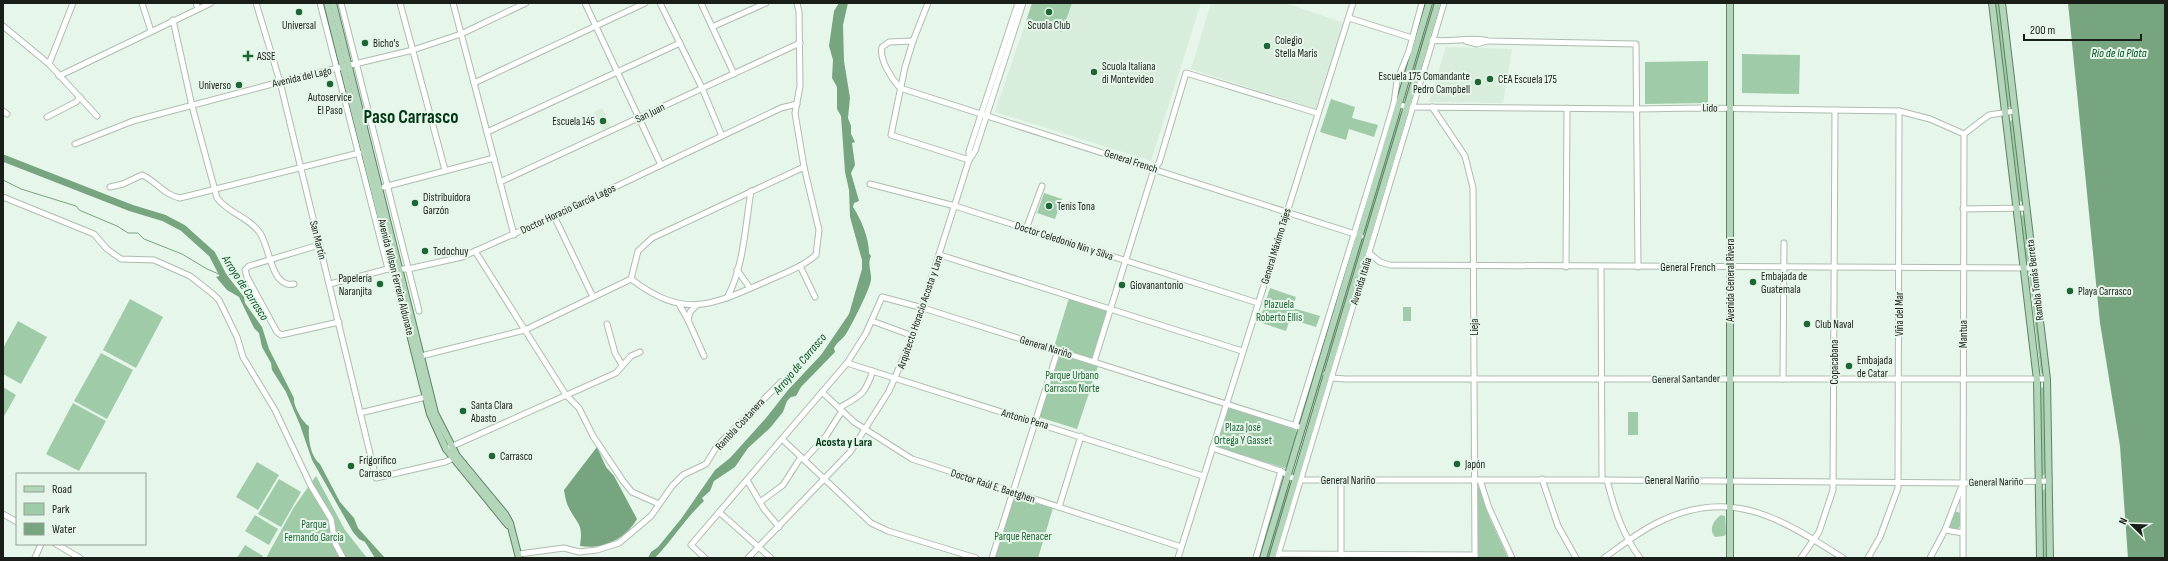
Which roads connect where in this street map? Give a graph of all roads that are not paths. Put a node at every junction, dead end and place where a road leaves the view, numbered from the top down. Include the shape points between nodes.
1 (73, 3) edge
2 (142, 3) edge
3 (196, 3) edge
4 (211, 3) edge
5 (256, 3) edge
6 (320, 3) edge
7 (327, 3) edge
8 (333, 3) edge
9 (341, 3) edge
10 (400, 3) edge
11 (453, 3) edge
12 (526, 3) edge
13 (585, 3) edge
14 (645, 3) edge
15 (660, 3) edge
16 (701, 3) edge
17 (766, 3) edge
18 (797, 3) edge
19 (928, 3) edge
20 (1018, 3) edge
21 (1023, 3) edge
22 (1353, 3) edge
23 (1422, 3) edge
24 (1429, 3) edge
25 (1438, 3) edge
26 (1444, 3) edge
27 (1730, 3) edge
28 (1992, 3) edge
29 (2002, 3) edge
30 (198, 9) junction
31 (1349, 18) junction
32 (173, 20) junction
33 (3, 26) edge
34 (596, 26) junction
35 (712, 27) junction
36 (151, 31) junction
37 (461, 34) junction
38 (1412, 38) junction
39 (1430, 40) junction
40 (913, 41) junction
41 (680, 43) junction
42 (800, 43) junction
43 (413, 50) junction
44 (48, 64) junction
45 (357, 64) junction
46 (346, 67) junction
47 (999, 67) junction
48 (337, 69) junction
49 (618, 72) junction
50 (734, 74) junction
51 (59, 76) junction
52 (280, 82) junction
53 (474, 83) junction
54 (702, 88) junction
55 (900, 88) junction
56 (80, 97) junction
57 (797, 104) junction
58 (1397, 104) junction
59 (192, 106) junction
60 (1410, 107) junction
61 (1432, 107) junction
62 (1567, 108) junction
63 (1731, 109) junction
64 (1637, 110) junction
65 (1835, 110) junction
66 (2015, 111) junction
67 (1899, 112) junction
68 (2005, 112) junction
69 (1317, 113) junction
70 (984, 115) junction
71 (97, 116) dead end
72 (47, 117) dead end
73 (639, 118) junction
74 (487, 132) junction
75 (1964, 134) junction
76 (722, 136) junction
77 (75, 144) dead end
78 (358, 153) junction
79 (494, 158) junction
80 (969, 160) junction
81 (661, 165) junction
82 (300, 166) junction
83 (804, 167) junction
84 (1154, 169) junction
85 (445, 170) junction
86 (500, 182) junction
87 (870, 184) dead end
88 (386, 186) junction
89 (1042, 186) dead end
90 (110, 187) dead end
91 (380, 188) junction
92 (214, 189) junction
93 (751, 191) junction
94 (3, 197) edge
95 (955, 206) junction
96 (2027, 208) junction
97 (1963, 209) junction
98 (2017, 209) junction
99 (1286, 210) junction
100 (554, 216) junction
101 (1026, 229) junction
102 (514, 235) junction
103 (1358, 235) junction
104 (1784, 243) dead end
105 (319, 245) junction
106 (476, 251) junction
107 (1369, 253) junction
108 (940, 255) junction
109 (271, 259) junction
110 (1125, 260) junction
111 (800, 266) junction
112 (1474, 267) junction
113 (1566, 267) junction
114 (1601, 267) junction
115 (1638, 267) junction
116 (1730, 267) junction
117 (1783, 267) junction
118 (1835, 267) junction
119 (1899, 267) junction
120 (1964, 268) junction
121 (2024, 268) junction
122 (2034, 268) junction
123 (388, 269) junction
124 (397, 269) junction
125 (408, 269) junction
126 (737, 270) junction
127 (632, 279) junction
128 (294, 284) dead end
129 (330, 284) junction
130 (750, 288) junction
131 (593, 297) junction
132 (814, 297) dead end
133 (727, 298) junction
134 (1258, 303) junction
135 (679, 304) junction
136 (696, 306) junction
137 (923, 308) junction
138 (1110, 308) junction
139 (418, 311) dead end
140 (688, 320) junction
141 (872, 321) junction
142 (339, 322) junction
143 (607, 324) dead end
144 (525, 330) junction
145 (913, 336) junction
146 (1058, 350) junction
147 (1242, 351) junction
148 (640, 352) dead end
149 (421, 356) junction
150 (704, 356) dead end
151 (1094, 362) junction
152 (847, 363) junction
153 (622, 365) junction
154 (873, 371) junction
155 (1329, 376) junction
156 (1731, 378) junction
157 (896, 379) junction
158 (1474, 379) junction
159 (1783, 379) junction
160 (2047, 379) junction
161 (1601, 380) junction
162 (1834, 380) junction
163 (1899, 380) junction
164 (1964, 380) junction
165 (2037, 380) junction
166 (782, 382) dead end
167 (822, 392) junction
168 (566, 395) junction
169 (426, 397) junction
170 (1226, 404) junction
171 (841, 409) junction
172 (360, 413) junction
173 (1035, 422) junction
174 (1299, 427) junction
175 (866, 430) junction
176 (1081, 436) junction
177 (782, 439) junction
178 (449, 448) junction
179 (1212, 448) junction
180 (455, 457) junction
181 (802, 459) junction
182 (1292, 463) junction
183 (1299, 465) junction
184 (1281, 471) junction
185 (1203, 476) junction
186 (1287, 476) junction
187 (1542, 479) junction
188 (746, 480) junction
189 (825, 480) junction
190 (1298, 480) junction
191 (1341, 480) junction
192 (1474, 480) junction
193 (1480, 480) junction
194 (1604, 480) junction
195 (1730, 480) junction
196 (1834, 481) junction
197 (1898, 481) junction
198 (2039, 481) junction
199 (2049, 481) junction
200 (1963, 483) junction
201 (1013, 492) junction
202 (760, 502) junction
203 (660, 504) junction
204 (1059, 507) junction
205 (1730, 508) junction
206 (719, 512) junction
207 (3, 514) edge
208 (16, 521) edge
209 (778, 527) junction
210 (1945, 530) junction
211 (1963, 534) junction
212 (1814, 540) junction
213 (1628, 541) junction
214 (41, 545) edge
215 (58, 545) edge
216 (760, 547) junction
217 (1181, 547) junction
218 (519, 556) edge
219 (1278, 556) edge
220 (1341, 557) edge
221 (1475, 557) edge
222 (35, 558) edge
223 (80, 558) edge
224 (343, 558) edge
225 (705, 558) edge
226 (748, 558) edge
227 (771, 558) edge
228 (976, 558) edge
229 (992, 558) edge
230 (1178, 558) edge
231 (1256, 558) edge
232 (1263, 558) edge
233 (1272, 558) edge
234 (1512, 558) edge
235 (1576, 558) edge
236 (1604, 558) edge
237 (1640, 558) edge
238 (1730, 558) edge
239 (1801, 558) edge
240 (1843, 558) edge
241 (1868, 558) edge
242 (1930, 558) edge
243 (1963, 558) edge
244 (2040, 558) edge
245 (2050, 558) edge

1 - 44 street
2 - 36 street
3 - 30 street
4 - 30 street
5 - 52 street, San Martín
6 - 48 street, Avenida Wilson Ferreira Aldunate
7 - 46 main road, Avenida Wilson Ferreira Aldunate
8 - 46 main road, Avenida Wilson Ferreira Aldunate
9 - 45 street, Avenida Wilson Ferreira Aldunate
10 - 43 street
11 - 37 street
12 - 37 street, Avenida del Lago
13 - 34 street
14 - 34 street
15 - 41 street
16 - 35 street
17 - 35 street
18 - 42 street
19 - 40 street
20 - 47 street, Arquitecto Horacio Acosta y Lara
21 - 47 street, Arquitecto Horacio Acosta y Lara
22 - 31 street, General Máximo Tajes
23 - 38 street, Avenida Italia
24 - 58 main road, Avenida Italia
25 - 39 main road, Avenida Italia
26 - 39 street, Avenida Italia
27 - 63 main road, Avenida General Rivera
28 - 68 main road, Rambla Tomás Berreta
29 - 66 main road, Rambla Tomás Berreta
30 - 32 street
31 - 38 street
31 - 69 street, General Máximo Tajes
32 - 36 street
32 - 59 street
33 - 44 street
34 - 49 street
34 - 53 street
35 - 50 street
36 - 51 street
37 - 43 street, Avenida del Lago
37 - 53 street
38 - 58 street, Avenida Italia via 1397,81
39 - 60 main road, Avenida Italia
39 - 64 street via 1477,44 1488,41 1636,44
40 - 55 street
40 - 55 street via 889,42 882,47 882,54 892,77
41 - 49 street
41 - 54 street
42 - 50 street, San Juan
42 - 57 street via 800,86
43 - 45 street, Avenida del Lago
43 - 85 street
44 - 51 street
45 - 46 street, Avenida del Lago
45 - 88 street, Avenida Wilson Ferreira Aldunate
46 - 48 street, Avenida del Lago
46 - 91 main road, Avenida Wilson Ferreira Aldunate
46 - 124 main road, Avenida Wilson Ferreira Aldunate
47 - 70 street, Arquitecto Horacio Acosta y Lara
48 - 52 street, Avenida del Lago
48 - 78 street, Avenida Wilson Ferreira Aldunate
49 - 73 street
49 - 74 street
50 - 54 street, San Juan
51 - 56 street
52 - 59 street, Avenida del Lago
52 - 82 street, San Martín
53 - 74 street
54 - 73 street, San Juan
54 - 76 street
55 - 70 street, General French
55 - 80 street via 891,135
56 - 71 street
56 - 72 street via 76,102
57 - 76 street, Doctor Horacio García Lagos via 781,108
57 - 83 street via 795,113
58 - 60 street, Lido
58 - 103 main road, Avenida Italia
59 - 77 street, Avenida del Lago via 127,123
59 - 92 street
60 - 61 street, Lido
60 - 107 street, Avenida Italia
60 - 155 main road, Avenida Italia
61 - 62 street, Lido
61 - 112 street, Lieja via 1457,142 1469,169 1473,201
62 - 64 street, Lido
62 - 113 street
63 - 64 street, Lido
63 - 65 street, Lido
63 - 116 main road, Avenida General Rivera
64 - 115 street
65 - 67 street, Lido
65 - 118 street, Copacabana
66 - 68 street
66 - 96 main road, Rambla Tomás Berreta
67 - 75 street, Lido via 1930,119
67 - 119 street, Viña del Mar
68 - 75 street via 1986,116
68 - 98 main road, Rambla Tomás Berreta
69 - 84 street via 1186,72 1159,164
69 - 99 street, General Máximo Tajes
70 - 80 street, Arquitecto Horacio Acosta y Lara via 975,151
70 - 84 street, General French
73 - 81 street
73 - 86 street, San Juan
74 - 79 street
75 - 97 street, Mantua
76 - 81 street, Doctor Horacio García Lagos
78 - 82 street
78 - 123 street, Avenida Wilson Ferreira Aldunate
79 - 85 street
79 - 86 street
80 - 95 street, Arquitecto Horacio Acosta y Lara
81 - 100 street, Doctor Horacio García Lagos
82 - 92 street
82 - 105 street, San Martín
83 - 93 street
83 - 111 street via 819,230 816,255
84 - 99 street, General French
84 - 110 street
85 - 88 street
86 - 102 street
87 - 95 street, Doctor Celedonio Nin y Silva
88 - 91 street
88 - 125 street, Avenida Wilson Ferreira Aldunate
89 - 101 street
90 - 92 street via 142,175 166,192 180,198
91 - 124 main road, Avenida Wilson Ferreira Aldunate
92 - 109 street via 222,204 260,232
93 - 126 street
93 - 127 street via 652,238 638,251
94 - 224 street via 94,234 107,249 121,258 154,260 190,276 219,300 237,337 243,357 275,410 310,486 331,519 335,543
95 - 101 street, Doctor Celedonio Nin y Silva
95 - 108 street, Arquitecto Horacio Acosta y Lara
96 - 98 street
96 - 122 main road, Rambla Tomás Berreta
97 - 98 street
97 - 120 street, Mantua
98 - 121 main road, Rambla Tomás Berreta
99 - 103 street, General French
99 - 134 street, General Máximo Tajes
100 - 102 street, Doctor Horacio García Lagos
100 - 131 street
101 - 110 street, Doctor Celedonio Nin y Silva
102 - 106 street, Doctor Horacio García Lagos
103 - 174 main road, Avenida Italia
104 - 117 street
105 - 109 street
105 - 129 street, San Martín
106 - 125 street, Doctor Horacio García Lagos via 462,257
106 - 144 street
107 - 112 street, General French via 1380,262 1390,265
107 - 155 street, Avenida Italia
108 - 137 street, Arquitecto Horacio Acosta y Lara
108 - 138 street
109 - 128 street via 279,280
109 - 142 street via 249,266 245,270 277,332 281,335
110 - 134 street, Doctor Celedonio Nin y Silva
110 - 138 street
111 - 130 street
111 - 132 street
112 - 113 street, General French
112 - 158 street, Lieja
113 - 114 street, General French
114 - 115 street, General French
114 - 161 street
115 - 116 street, General French
116 - 117 street, General French
116 - 156 main road, Avenida General Rivera
117 - 118 street, General French
117 - 159 street
118 - 119 street, General French
118 - 162 street, Copacabana
119 - 120 street, General French
119 - 163 street, Viña del Mar
120 - 121 street, General French
120 - 164 street, Mantua
121 - 122 street, General French
121 - 165 main road, Rambla Tomás Berreta
122 - 160 main road, Rambla Tomás Berreta
123 - 124 street, Doctor Horacio García Lagos
123 - 129 street, Doctor Horacio García Lagos
124 - 125 street, Doctor Horacio García Lagos
124 - 149 main road, Avenida Wilson Ferreira Aldunate
124 - 169 main road, Avenida Wilson Ferreira Aldunate
125 - 139 street, Avenida Wilson Ferreira Aldunate
126 - 130 street
126 - 133 street
127 - 131 street
127 - 135 street via 656,295
129 - 142 street, San Martín
130 - 133 street
131 - 144 street
133 - 136 street via 712,304
134 - 147 street, General Máximo Tajes
135 - 136 street
135 - 140 street
136 - 140 street via 690,312
137 - 141 street, General Nariño via 882,297
137 - 145 street, Arquitecto Horacio Acosta y Lara
137 - 146 street, General Nariño
138 - 147 street
138 - 151 street
140 - 150 street
141 - 145 street
141 - 152 street
142 - 172 street, San Martín
143 - 153 street via 615,353
144 - 149 street
144 - 168 street
145 - 157 street, Arquitecto Horacio Acosta y Lara
146 - 151 street, General Nariño
146 - 173 street
147 - 170 street, General Máximo Tajes
148 - 153 street via 631,356
149 - 178 main road, Avenida Wilson Ferreira Aldunate via 437,417
151 - 170 street, General Nariño
152 - 154 street, Antonio Pena
152 - 167 street
153 - 168 street via 616,373
154 - 157 street, Antonio Pena
154 - 171 street via 862,395
155 - 158 street, General Santander
155 - 183 main road, Avenida Italia
155 - 190 street, Avenida Italia
156 - 159 street, General Santander
156 - 161 street, General Santander
156 - 195 main road, Avenida General Rivera
157 - 173 street, Antonio Pena
157 - 175 street, Arquitecto Horacio Acosta y Lara
158 - 161 street, General Santander
158 - 192 street, Lieja
159 - 162 street, General Santander
160 - 165 street, General Santander
160 - 199 main road, Rambla Tomás Berreta
161 - 194 street
162 - 163 street, General Santander
162 - 196 street, Copacabana
163 - 164 street, General Santander
163 - 197 street, Viña del Mar
164 - 165 street, General Santander
164 - 200 street, Mantua
165 - 198 main road, Rambla Tomás Berreta
166 - 203 street, Rambla Costanera via 717,446 706,464 683,475 672,486
167 - 171 street, Doctor Raúl E. Baetghen
167 - 177 street
168 - 178 street
168 - 203 street via 579,408 593,436 632,492
169 - 172 street
169 - 178 main road, Avenida Wilson Ferreira Aldunate via 434,423
170 - 174 street, General Nariño
170 - 179 street, General Máximo Tajes
171 - 175 street, Doctor Raúl E. Baetghen
171 - 181 street via 826,436
172 - 180 street, San Martín via 376,478
173 - 176 street, Antonio Pena
173 - 201 street
174 - 182 main road, Avenida Italia
175 - 189 street, Arquitecto Horacio Acosta y Lara
175 - 201 street, Doctor Raúl E. Baetghen via 912,459
176 - 185 street, Antonio Pena
176 - 204 street
177 - 181 street
177 - 188 street
178 - 180 main road, Avenida Wilson Ferreira Aldunate
179 - 184 street
179 - 185 street, General Máximo Tajes
180 - 218 main road, Avenida Wilson Ferreira Aldunate via 510,528
181 - 189 street
181 - 202 street via 783,485
182 - 183 street
182 - 186 main road, Avenida Italia
183 - 190 main road, Avenida Italia
184 - 186 street
184 - 231 street
185 - 217 street, General Máximo Tajes
186 - 190 street
186 - 232 main road, Avenida Italia
187 - 193 street, General Nariño
187 - 194 street, General Nariño
187 - 235 street via 1558,526
188 - 202 street
188 - 206 street
189 - 209 street, Arquitecto Horacio Acosta y Lara
189 - 228 street via 875,526
190 - 191 street, General Nariño
190 - 219 street, Avenida Italia
190 - 233 main road, Avenida Italia
191 - 192 street, General Nariño
191 - 220 street
192 - 193 street, General Nariño
192 - 221 street, Lieja
193 - 234 street via 1489,508
194 - 195 street, General Nariño
194 - 213 street
195 - 196 street, General Nariño
195 - 205 main road, Avenida General Rivera
196 - 197 street, General Nariño
196 - 212 street, Copacabana via 1828,508
197 - 200 street, General Nariño
197 - 241 street, Viña del Mar via 1891,512
198 - 199 street, General Nariño
198 - 200 street, General Nariño
198 - 244 main road, Rambla Tomás Berreta
199 - 245 main road, Rambla Tomás Berreta
200 - 210 street
200 - 211 street, Mantua
201 - 204 street, Doctor Raúl E. Baetghen
201 - 229 street
202 - 209 street
203 - 218 street, Rambla Costanera via 651,516 628,536 606,547 579,552 564,548 551,549
204 - 217 street, Doctor Raúl E. Baetghen
205 - 212 street via 1772,517
205 - 213 street via 1704,508 1671,516
205 - 238 main road, Avenida General Rivera
206 - 216 street
206 - 225 street via 691,545
207 - 208 street
209 - 216 street, Arquitecto Horacio Acosta y Lara
210 - 211 street
210 - 242 street
211 - 243 street, Mantua
212 - 239 street, Copacabana
212 - 240 street
213 - 236 street
213 - 237 street
214 - 222 street
215 - 223 street
216 - 226 street, Arquitecto Horacio Acosta y Lara
216 - 227 street
217 - 230 street, General Máximo Tajes
219 - 220 street
220 - 221 street

